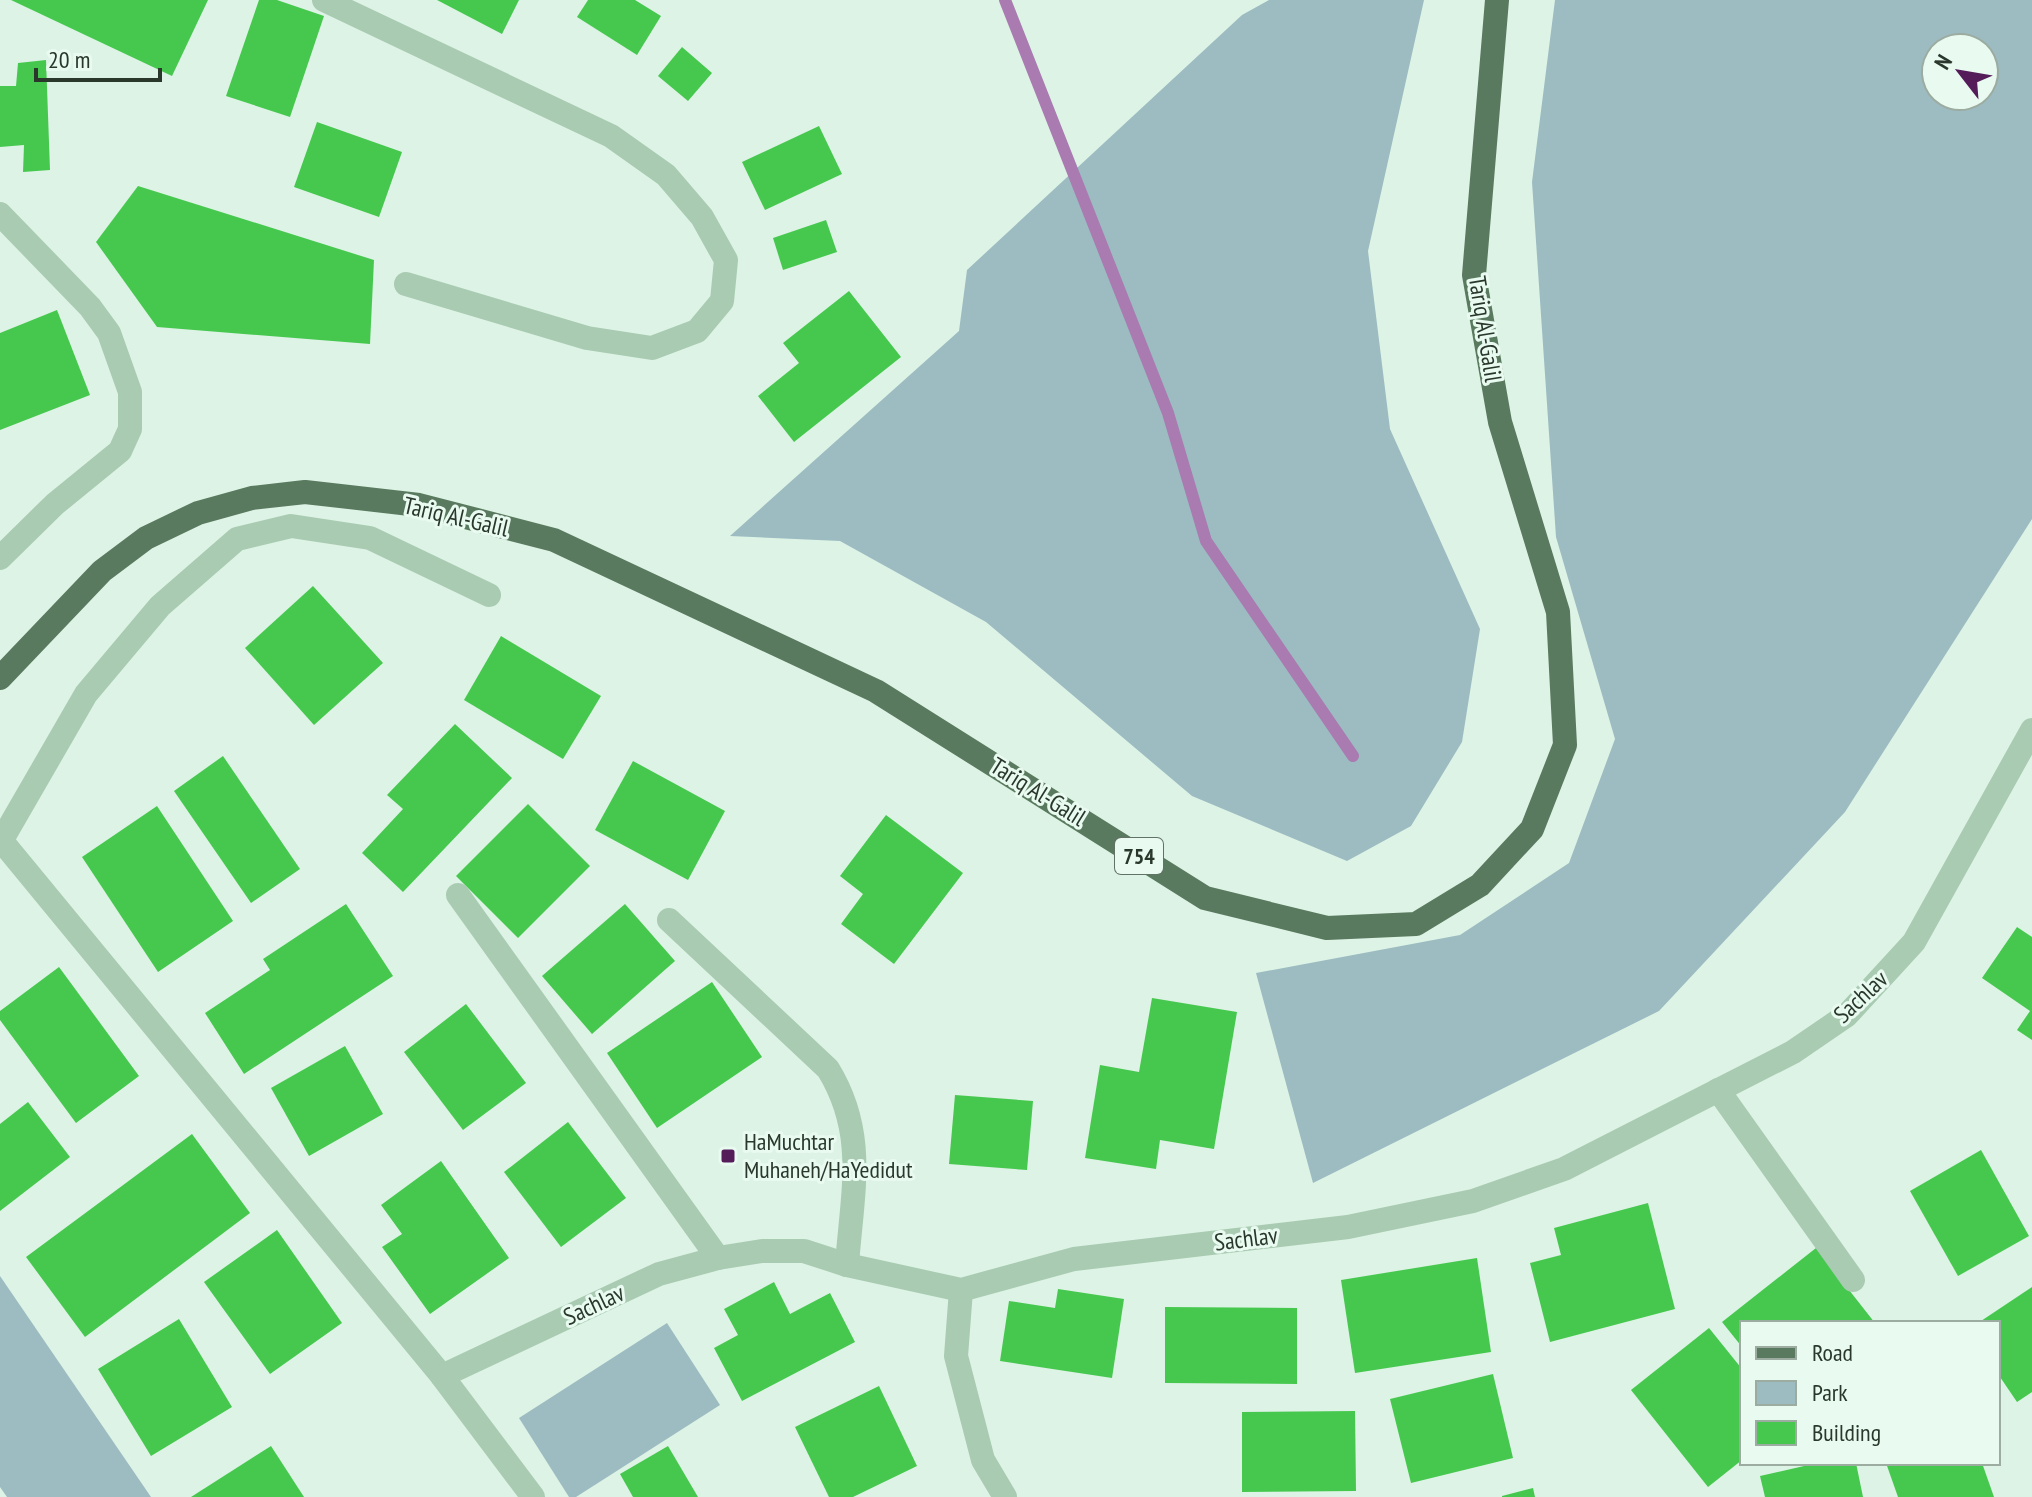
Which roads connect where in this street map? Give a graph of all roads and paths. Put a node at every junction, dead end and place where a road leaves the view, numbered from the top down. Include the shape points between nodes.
1 (324, 0) edge
2 (1497, 0) edge
3 (0, 214) edge
4 (406, 284) dead end
5 (0, 558) edge
6 (489, 595) dead end
7 (0, 678) edge
8 (2032, 732) edge
9 (1, 842) edge
10 (458, 895) dead end
11 (669, 920) dead end
12 (1718, 1090) junction
13 (718, 1258) junction
14 (847, 1265) junction
15 (1853, 1280) dead end
16 (961, 1290) junction
17 (442, 1376) junction
18 (533, 1497) edge
19 (1005, 1497) edge

1 - 4 street via 611,136 666,175 702,217 726,260 722,301 697,331 652,348 587,338
2 - 7 main road, Tariq Al-Galil / 754 via 1474,275 1500,422 1558,612 1565,745 1532,829 1480,885 1416,924 1327,928 1205,898 876,691 554,540 419,505 305,492 252,498 198,513 146,538 102,571
3 - 5 street via 109,333 130,392 130,429 120,451
6 - 9 street via 370,538 291,526 237,539 160,606 86,694
8 - 12 street, Sachlav via 1914,942 1883,978 1847,1015 1793,1052
9 - 17 street
10 - 13 street
11 - 14 street via 828,1069 846,1099 856,1154
12 - 15 street
12 - 16 street, Sachlav via 1564,1169 1473,1201 1348,1227 1074,1259
13 - 14 street, Sachlav via 804,1251
13 - 17 street, Sachlav via 659,1274
14 - 16 street, Sachlav
16 - 19 street via 956,1356 983,1460
17 - 18 street

